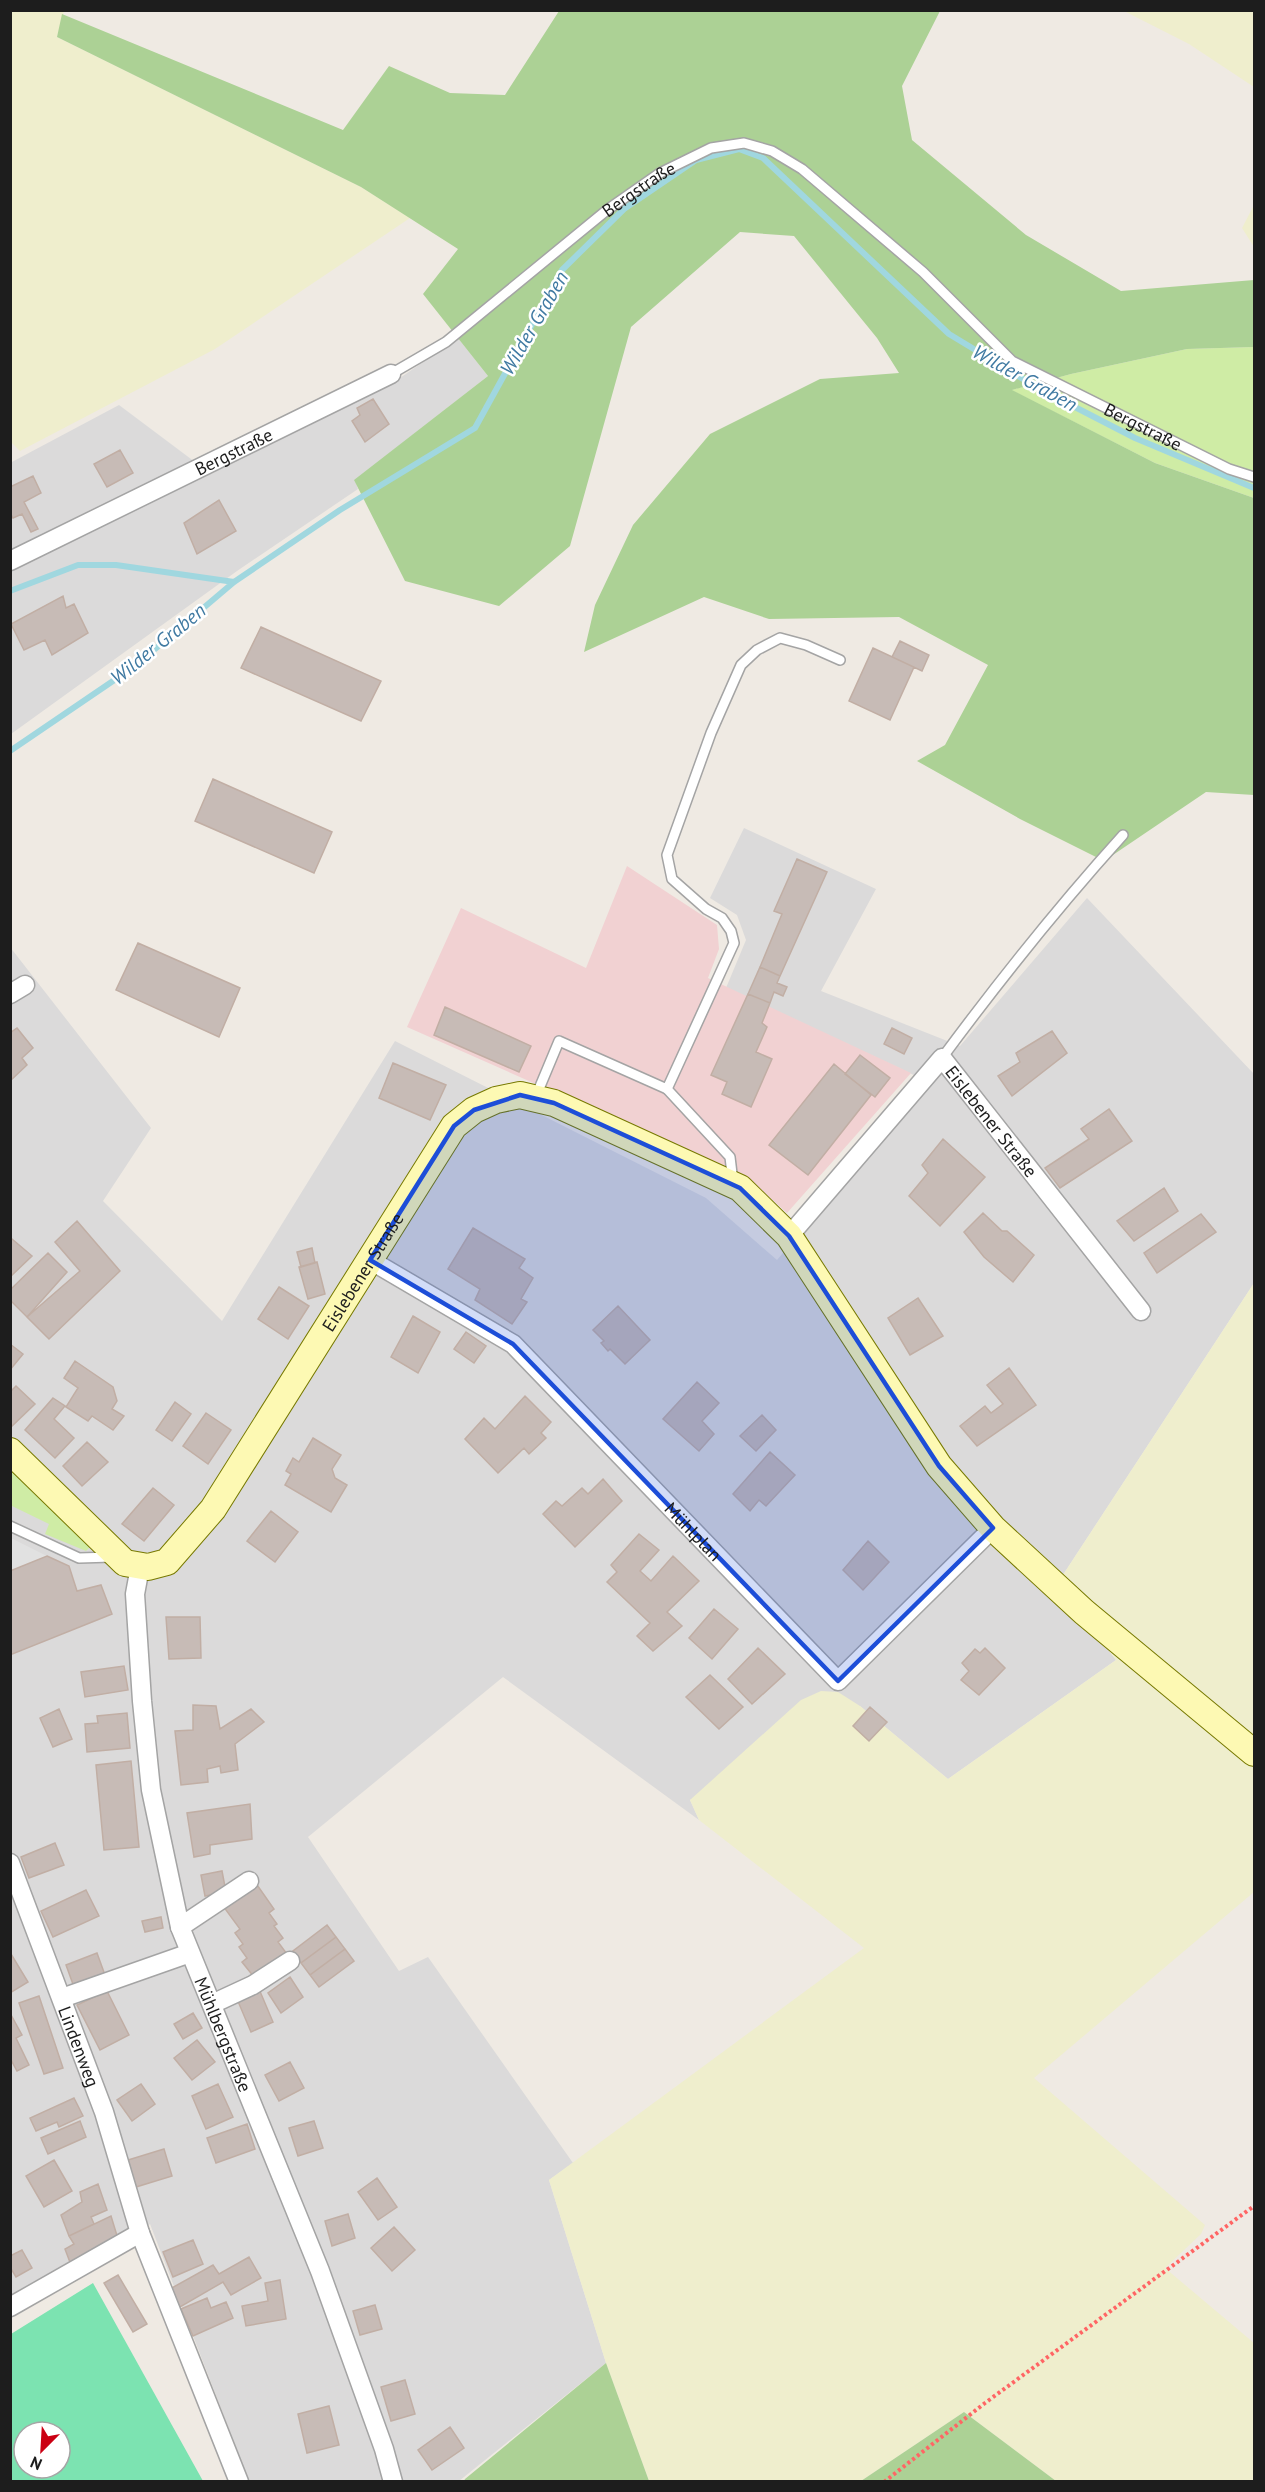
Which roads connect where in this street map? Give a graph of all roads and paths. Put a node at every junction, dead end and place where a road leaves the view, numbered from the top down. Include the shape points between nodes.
1 (392, 374) joint
2 (1254, 477) edge
3 (10, 561) edge
4 (840, 660) dead end
5 (1123, 836) dead end
6 (942, 1058) junction
7 (667, 1089) junction
8 (535, 1099) junction
9 (734, 1185) junction
10 (789, 1236) junction
11 (370, 1260) junction
12 (1141, 1311) dead end
13 (10, 1451) edge
14 (10, 1526) edge
15 (993, 1528) junction
16 (116, 1556) junction
17 (140, 1568) junction
18 (1254, 1753) edge
19 (10, 1863) edge
20 (249, 1881) dead end
21 (180, 1927) junction
22 (190, 1953) junction
23 (290, 1961) dead end
24 (62, 1998) junction
25 (212, 2004) junction
26 (1254, 2206) edge
27 (140, 2233) junction
28 (10, 2307) edge
29 (239, 2481) edge
30 (393, 2481) edge
31 (884, 2481) edge

1 - 2 lane, Bergstraße via 446,342 607,210 660,173 711,148 744,143 772,151 802,169 923,272 1012,361 1219,464
1 - 3 street, Bergstraße
4 - 7 lane via 780,638 757,650 741,665 711,733 667,855 672,879 722,918 734,943
5 - 6 lane via 1066,898
6 - 10 street, Eislebener Straße
6 - 12 street, Eislebener Straße
7 - 8 lane via 559,1041
7 - 9 lane via 730,1157
8 - 9 main road, Eislebener Straße via 554,1103
8 - 11 main road, Eislebener Straße via 520,1095 496,1100 474,1110 454,1126
9 - 10 main road, Eislebener Straße
10 - 15 main road, Eislebener Straße via 939,1467
11 - 15 street, Mühlplan via 513,1344 838,1681
11 - 17 main road, Eislebener Straße via 213,1509 167,1562
13 - 16 main road
14 - 16 lane via 79,1558
15 - 18 main road, Eislebener Straße via 1084,1612
16 - 17 main road
17 - 21 street, Mühlbergstraße via 135,1594 151,1790
19 - 24 street, Lindenweg
20 - 21 street
21 - 22 street, Mühlbergstraße
22 - 24 street
22 - 25 street, Mühlbergstraße
23 - 25 street via 253,1985
24 - 27 street, Lindenweg via 104,2112
25 - 30 street, Mühlbergstraße via 320,2271
26 - 31 path
27 - 28 street
27 - 29 street, Lindenweg

